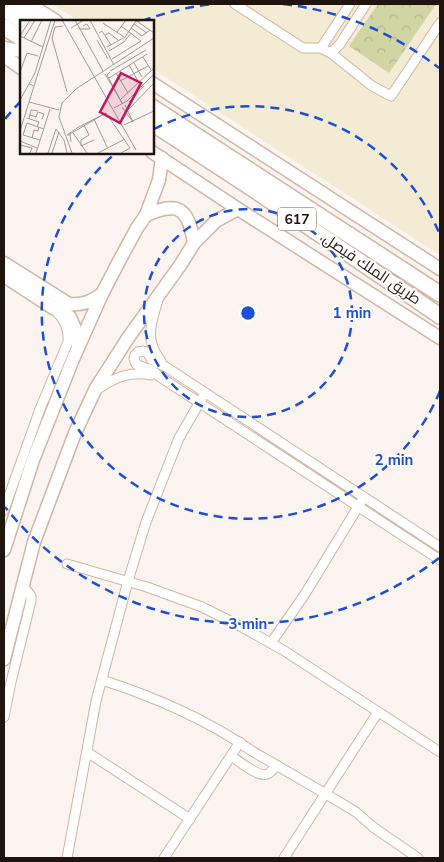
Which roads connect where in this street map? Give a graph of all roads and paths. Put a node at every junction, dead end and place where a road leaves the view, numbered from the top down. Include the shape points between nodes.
1 (19, 4) edge
2 (29, 4) edge
3 (235, 4) edge
4 (350, 4) edge
5 (366, 4) edge
6 (4, 9) edge
7 (20, 20) edge
8 (35, 20) edge
9 (54, 20) edge
10 (440, 23) edge
11 (4, 27) edge
12 (20, 37) edge
13 (4, 48) edge
14 (321, 48) junction
15 (20, 51) edge
16 (331, 53) junction
17 (4, 56) edge
18 (20, 67) edge
19 (154, 84) edge
20 (154, 108) edge
21 (154, 124) edge
22 (157, 155) edge
23 (238, 209) junction
24 (146, 215) junction
25 (194, 242) junction
26 (4, 263) edge
27 (440, 269) edge
28 (4, 276) edge
29 (10, 285) edge
30 (162, 290) junction
31 (102, 294) junction
32 (440, 294) edge
33 (53, 308) junction
34 (440, 316) edge
35 (440, 338) edge
36 (78, 348) junction
37 (166, 367) junction
38 (160, 377) junction
39 (95, 391) junction
40 (205, 393) junction
41 (200, 403) junction
42 (364, 497) junction
43 (359, 506) junction
44 (4, 510) edge
45 (440, 547) edge
46 (4, 550) edge
47 (440, 560) edge
48 (67, 564) dead end
49 (128, 581) junction
50 (23, 586) junction
51 (271, 643) junction
52 (4, 659) edge
53 (102, 680) junction
54 (378, 712) junction
55 (4, 718) edge
56 (240, 742) junction
57 (87, 752) junction
58 (440, 752) edge
59 (231, 756) junction
60 (276, 765) junction
61 (326, 794) junction
62 (190, 819) junction
63 (405, 855) edge
64 (67, 858) edge
65 (164, 858) edge
66 (284, 858) edge
67 (418, 858) edge

1 - 8 highway
2 - 9 main road
3 - 14 street via 303,48
4 - 14 street
5 - 16 street
6 - 7 highway
10 - 16 street via 391,96 372,86
11 - 12 highway
13 - 15 main road
14 - 16 street
17 - 18 main road
19 - 27 main road
20 - 32 highway, طريق الملك فيصل / 617
21 - 34 highway, طريق الملك فيصل / 617
22 - 23 main road
22 - 24 main road via 159,180
23 - 25 main road via 216,221
23 - 35 main road
24 - 25 main road via 158,210 178,209 188,219
24 - 31 main road
25 - 30 main road
26 - 31 main road via 69,304 87,303
28 - 29 main road
29 - 33 main road
30 - 37 street via 151,322 150,336 156,354
30 - 39 main road
31 - 36 main road
33 - 36 main road via 70,318
33 - 44 street via 64,318 68,342 24,450
36 - 46 main road via 33,460
37 - 38 street
37 - 38 street via 152,360 147,352 135,355 137,365 152,370
37 - 40 street
38 - 39 street via 133,373
38 - 41 street
39 - 50 main road via 75,433 34,542
40 - 41 street
40 - 42 street
41 - 43 street
41 - 49 street via 179,438 146,522
42 - 43 street
42 - 45 street
43 - 47 street
43 - 51 street
48 - 49 street
49 - 51 street via 202,607
49 - 53 street
50 - 52 main road
50 - 55 street via 31,601
51 - 54 street
53 - 56 street via 178,708
53 - 57 street
54 - 58 street
54 - 61 street
56 - 59 street
56 - 60 street
57 - 62 street
57 - 64 street
59 - 60 street via 258,774 266,775
59 - 62 street
60 - 61 street
61 - 63 street via 356,812
61 - 66 street
62 - 65 street
63 - 67 street

